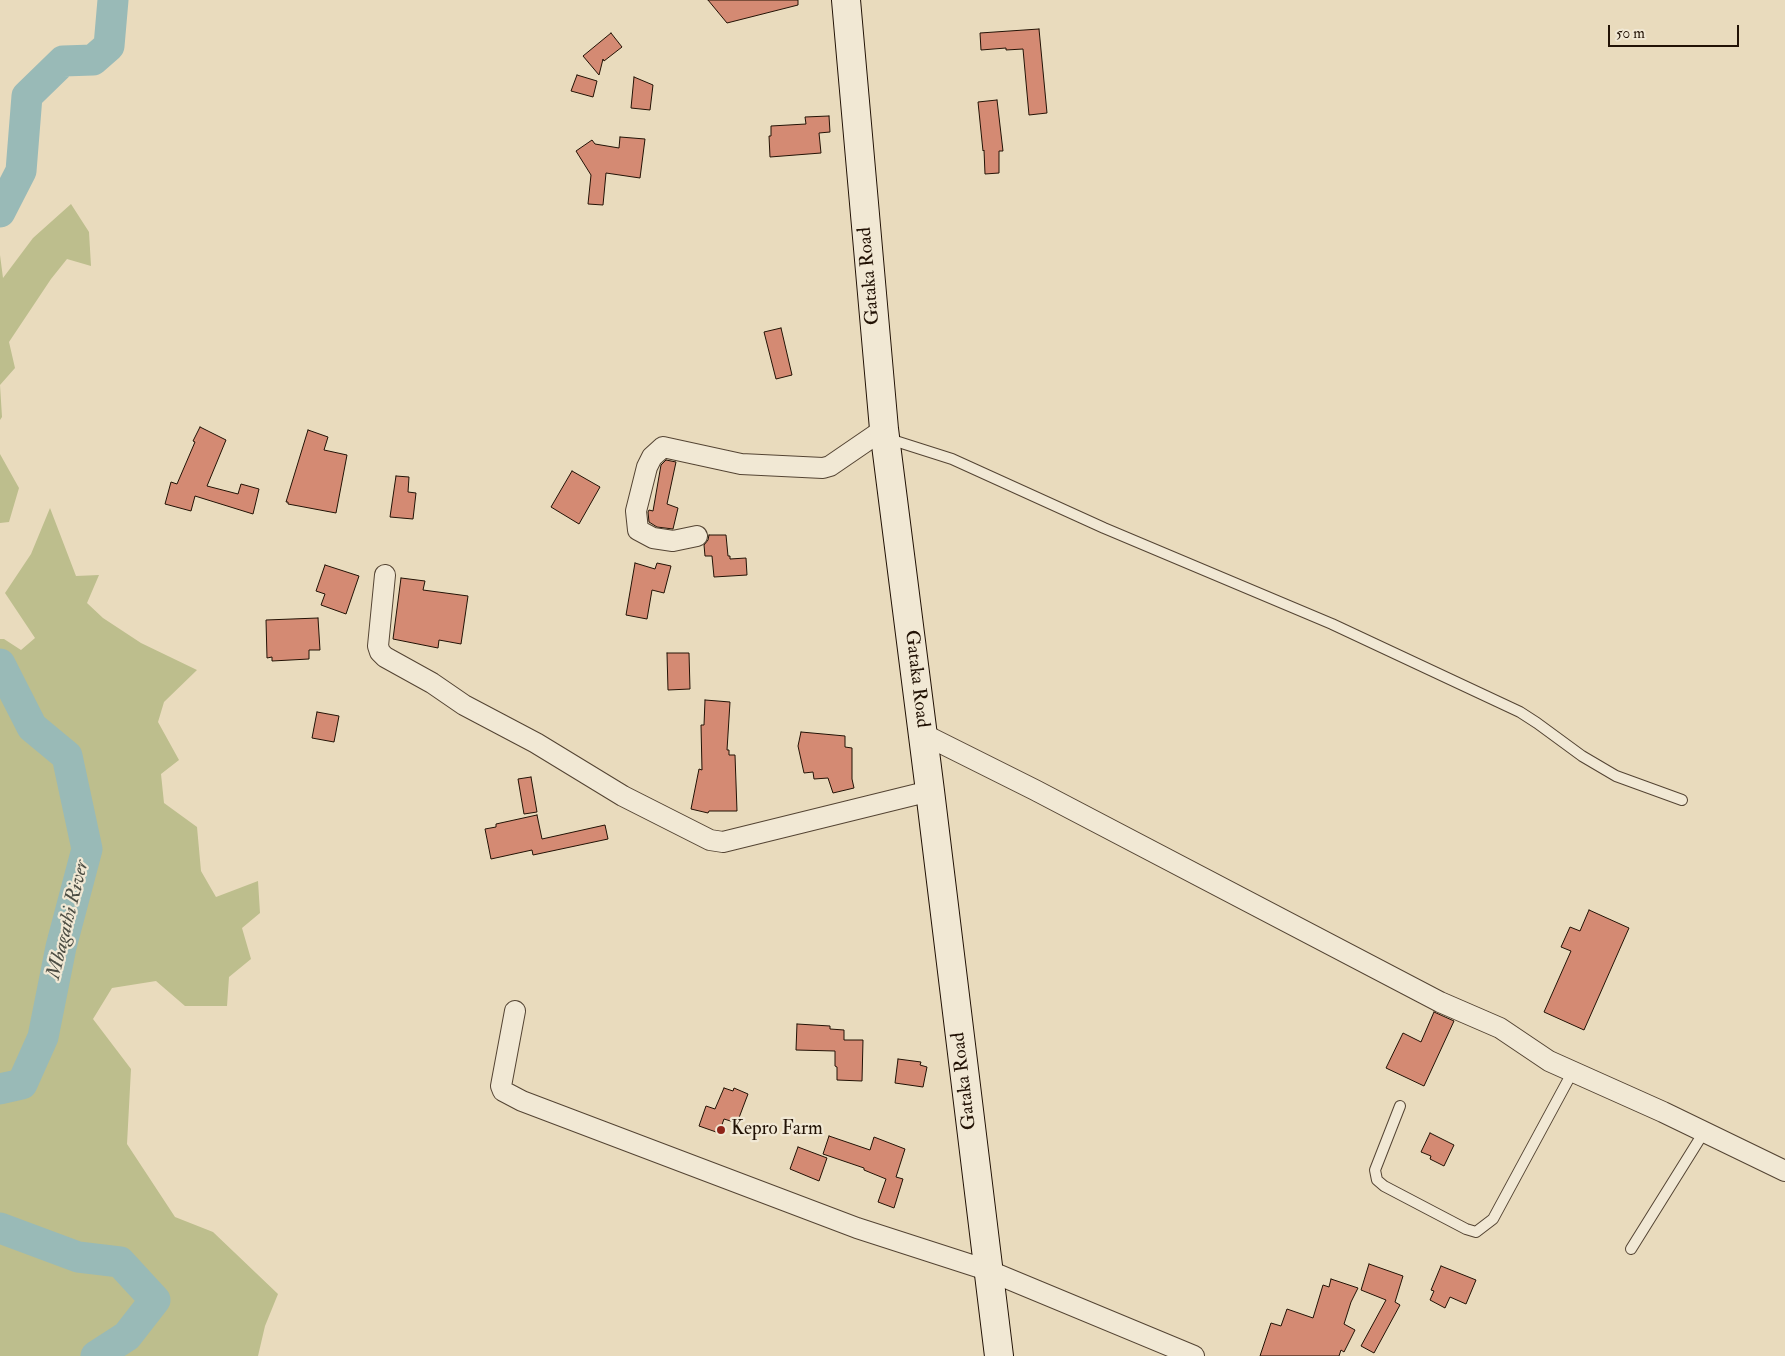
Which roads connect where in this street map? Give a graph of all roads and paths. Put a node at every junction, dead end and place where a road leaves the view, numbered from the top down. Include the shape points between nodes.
1 (846, 0) edge
2 (885, 433) junction
3 (697, 536) dead end
4 (385, 575) dead end
5 (923, 734) junction
6 (930, 791) junction
7 (1682, 800) dead end
8 (515, 1011) dead end
9 (1573, 1071) junction
10 (1400, 1106) dead end
11 (1704, 1132) junction
12 (1785, 1171) edge
13 (1631, 1249) dead end
14 (987, 1270) junction
15 (998, 1356) edge
16 (1194, 1356) edge

1 - 2 street, Gataka Road
2 - 3 street via 823,468 741,464 663,447 647,467 636,511 638,530 653,538 673,541
2 - 5 street, Gataka Road
2 - 7 lane via 1332,624 1520,712 1616,776
4 - 6 street via 378,646 385,657 623,796 710,840 723,842
5 - 6 street, Gataka Road
5 - 9 street via 1431,997 1500,1028 1549,1060
6 - 14 street, Gataka Road
8 - 14 street via 501,1086 508,1094 857,1228
9 - 10 lane via 1493,1219 1476,1232 1377,1180 1375,1170
9 - 11 street
11 - 12 street
11 - 13 lane
14 - 15 street, Gataka Road
14 - 16 street

